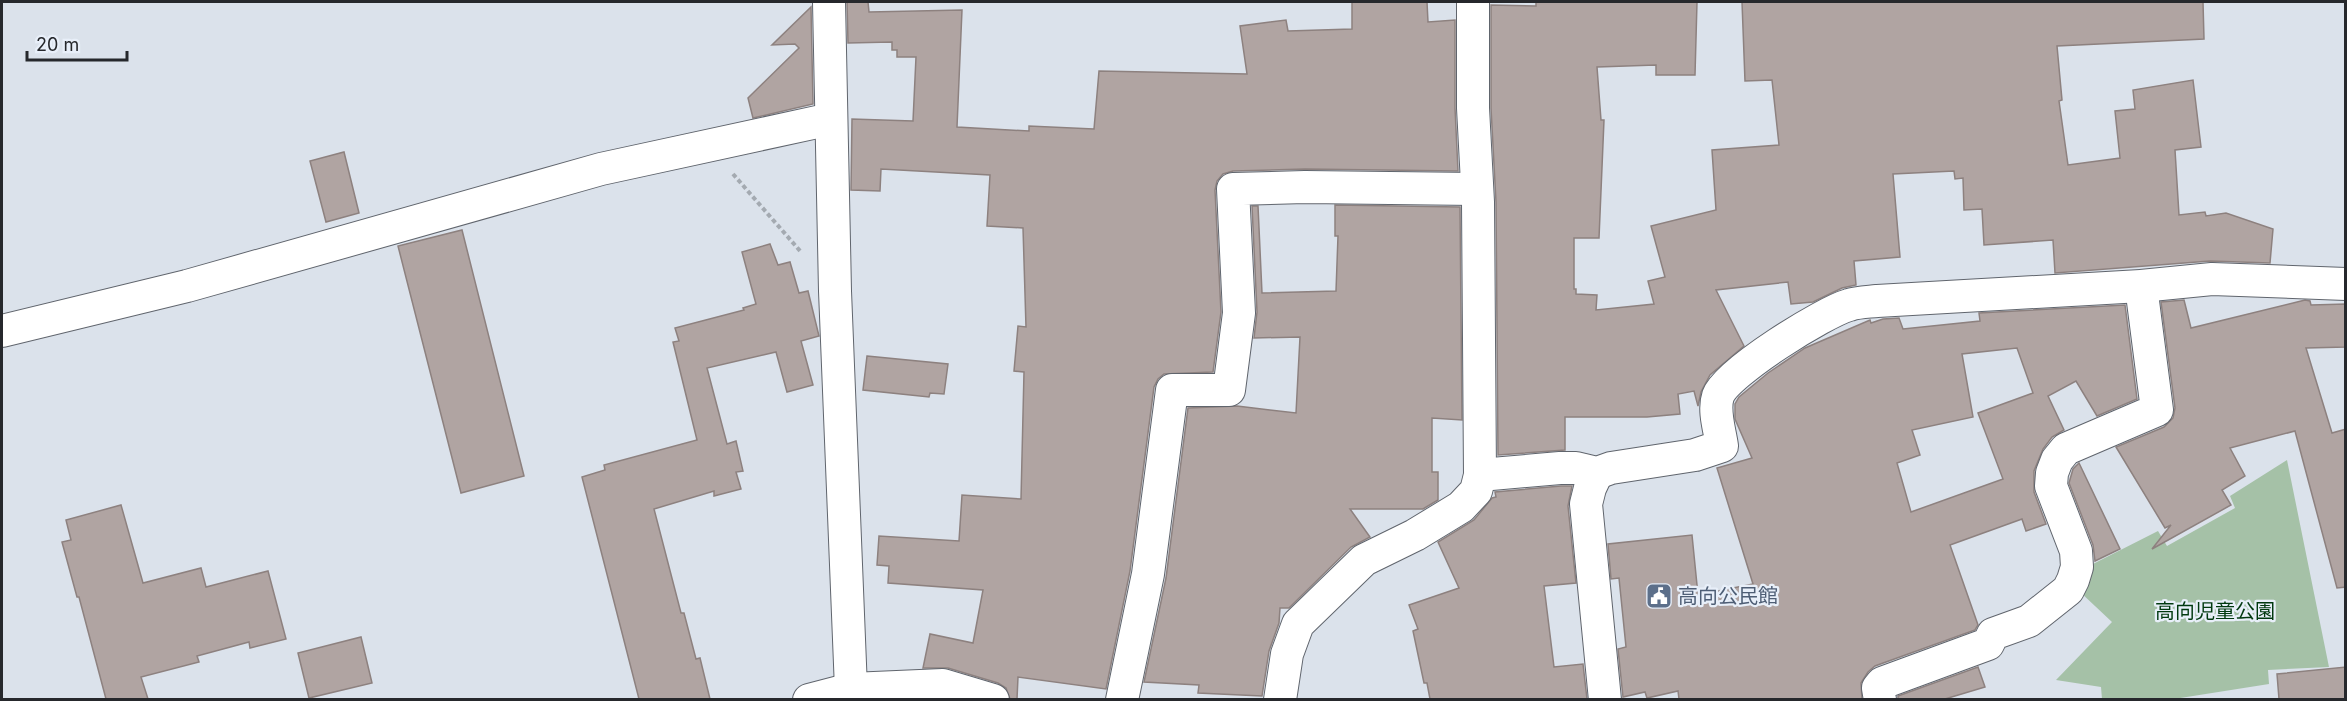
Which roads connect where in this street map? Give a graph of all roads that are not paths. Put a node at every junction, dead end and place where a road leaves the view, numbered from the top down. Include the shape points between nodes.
1 (829, 2) edge
2 (1473, 2) edge
3 (831, 119) junction
4 (1476, 189) junction
5 (2346, 284) edge
6 (2141, 286) junction
7 (2, 331) edge
8 (1597, 473) junction
9 (1480, 475) junction
10 (851, 689) junction
11 (809, 699) edge
12 (993, 699) edge
13 (1122, 699) edge
14 (1280, 699) edge
15 (1605, 699) edge
16 (1880, 699) edge

1 - 3 street
2 - 4 street
3 - 7 street via 601,169 187,286
3 - 10 street
4 - 9 street
4 - 13 street via 1233,189 1239,313 1229,390 1172,390 1148,574
5 - 6 street via 2212,279
6 - 8 street via 1849,305 1790,337 1722,389 1717,410 1722,446 1695,455
6 - 16 street via 2157,410 2066,449 2057,460 2051,486 2076,551 2077,567 2068,590 2029,621 1993,634 1988,644 1882,683 1878,688
8 - 9 street via 1560,468
8 - 15 street via 1586,504
9 - 14 street via 1476,491 1461,507 1364,560 1298,624 1287,654
10 - 11 street
10 - 12 street via 943,685

